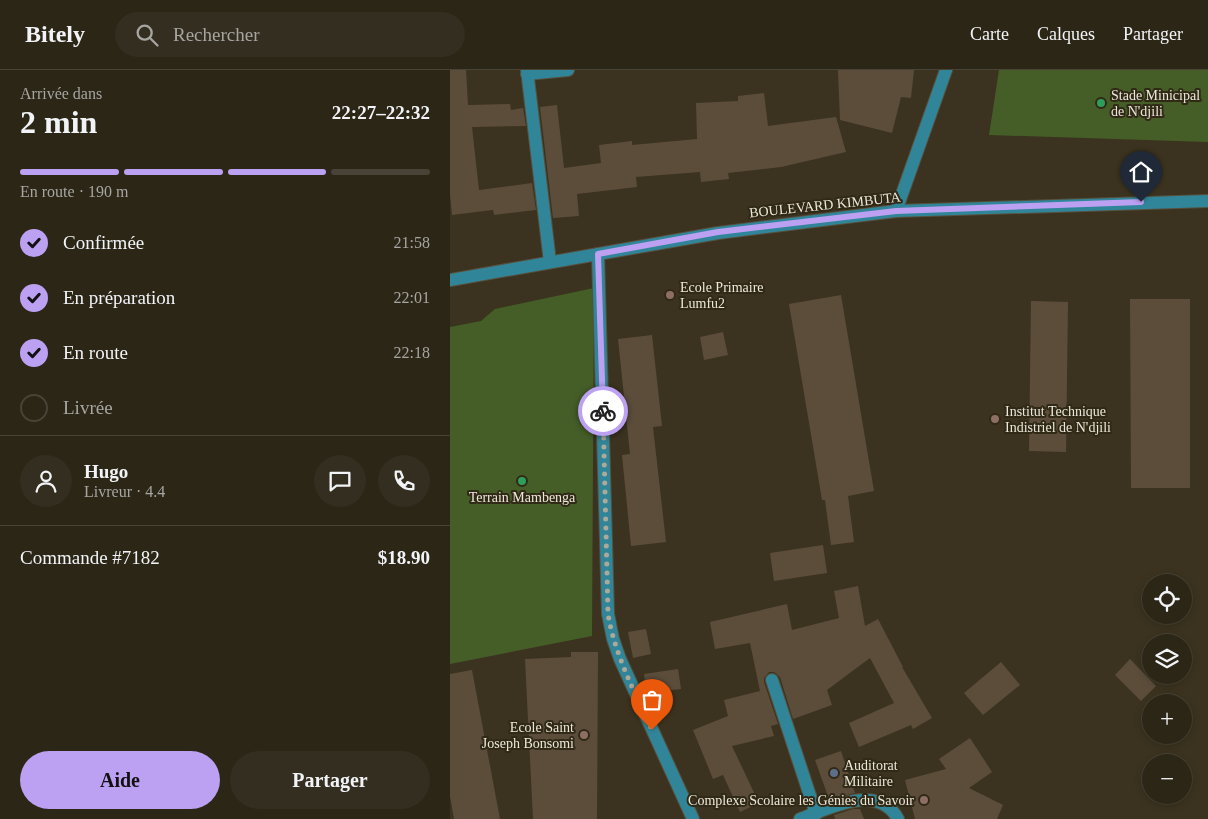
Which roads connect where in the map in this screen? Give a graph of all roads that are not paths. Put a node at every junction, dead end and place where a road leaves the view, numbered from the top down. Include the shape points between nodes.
1 (568, 70) edge
2 (946, 70) edge
3 (527, 72) edge
4 (1208, 201) edge
5 (896, 211) junction
6 (598, 254) junction
7 (550, 262) junction
8 (450, 280) edge
9 (772, 680) dead end
10 (816, 814) junction
11 (692, 819) edge
12 (800, 819) edge
13 (898, 819) edge

1 - 3 street
2 - 5 street
3 - 7 street
4 - 5 street, BOULEVARD KIMBUTA
5 - 6 street, BOULEVARD KIMBUTA via 718,232
6 - 7 street, BOULEVARD KIMBUTA
6 - 11 street via 608,614 620,659
7 - 8 street, BOULEVARD KIMBUTA
9 - 10 street
10 - 12 street
10 - 13 street via 855,800 876,800 894,812

